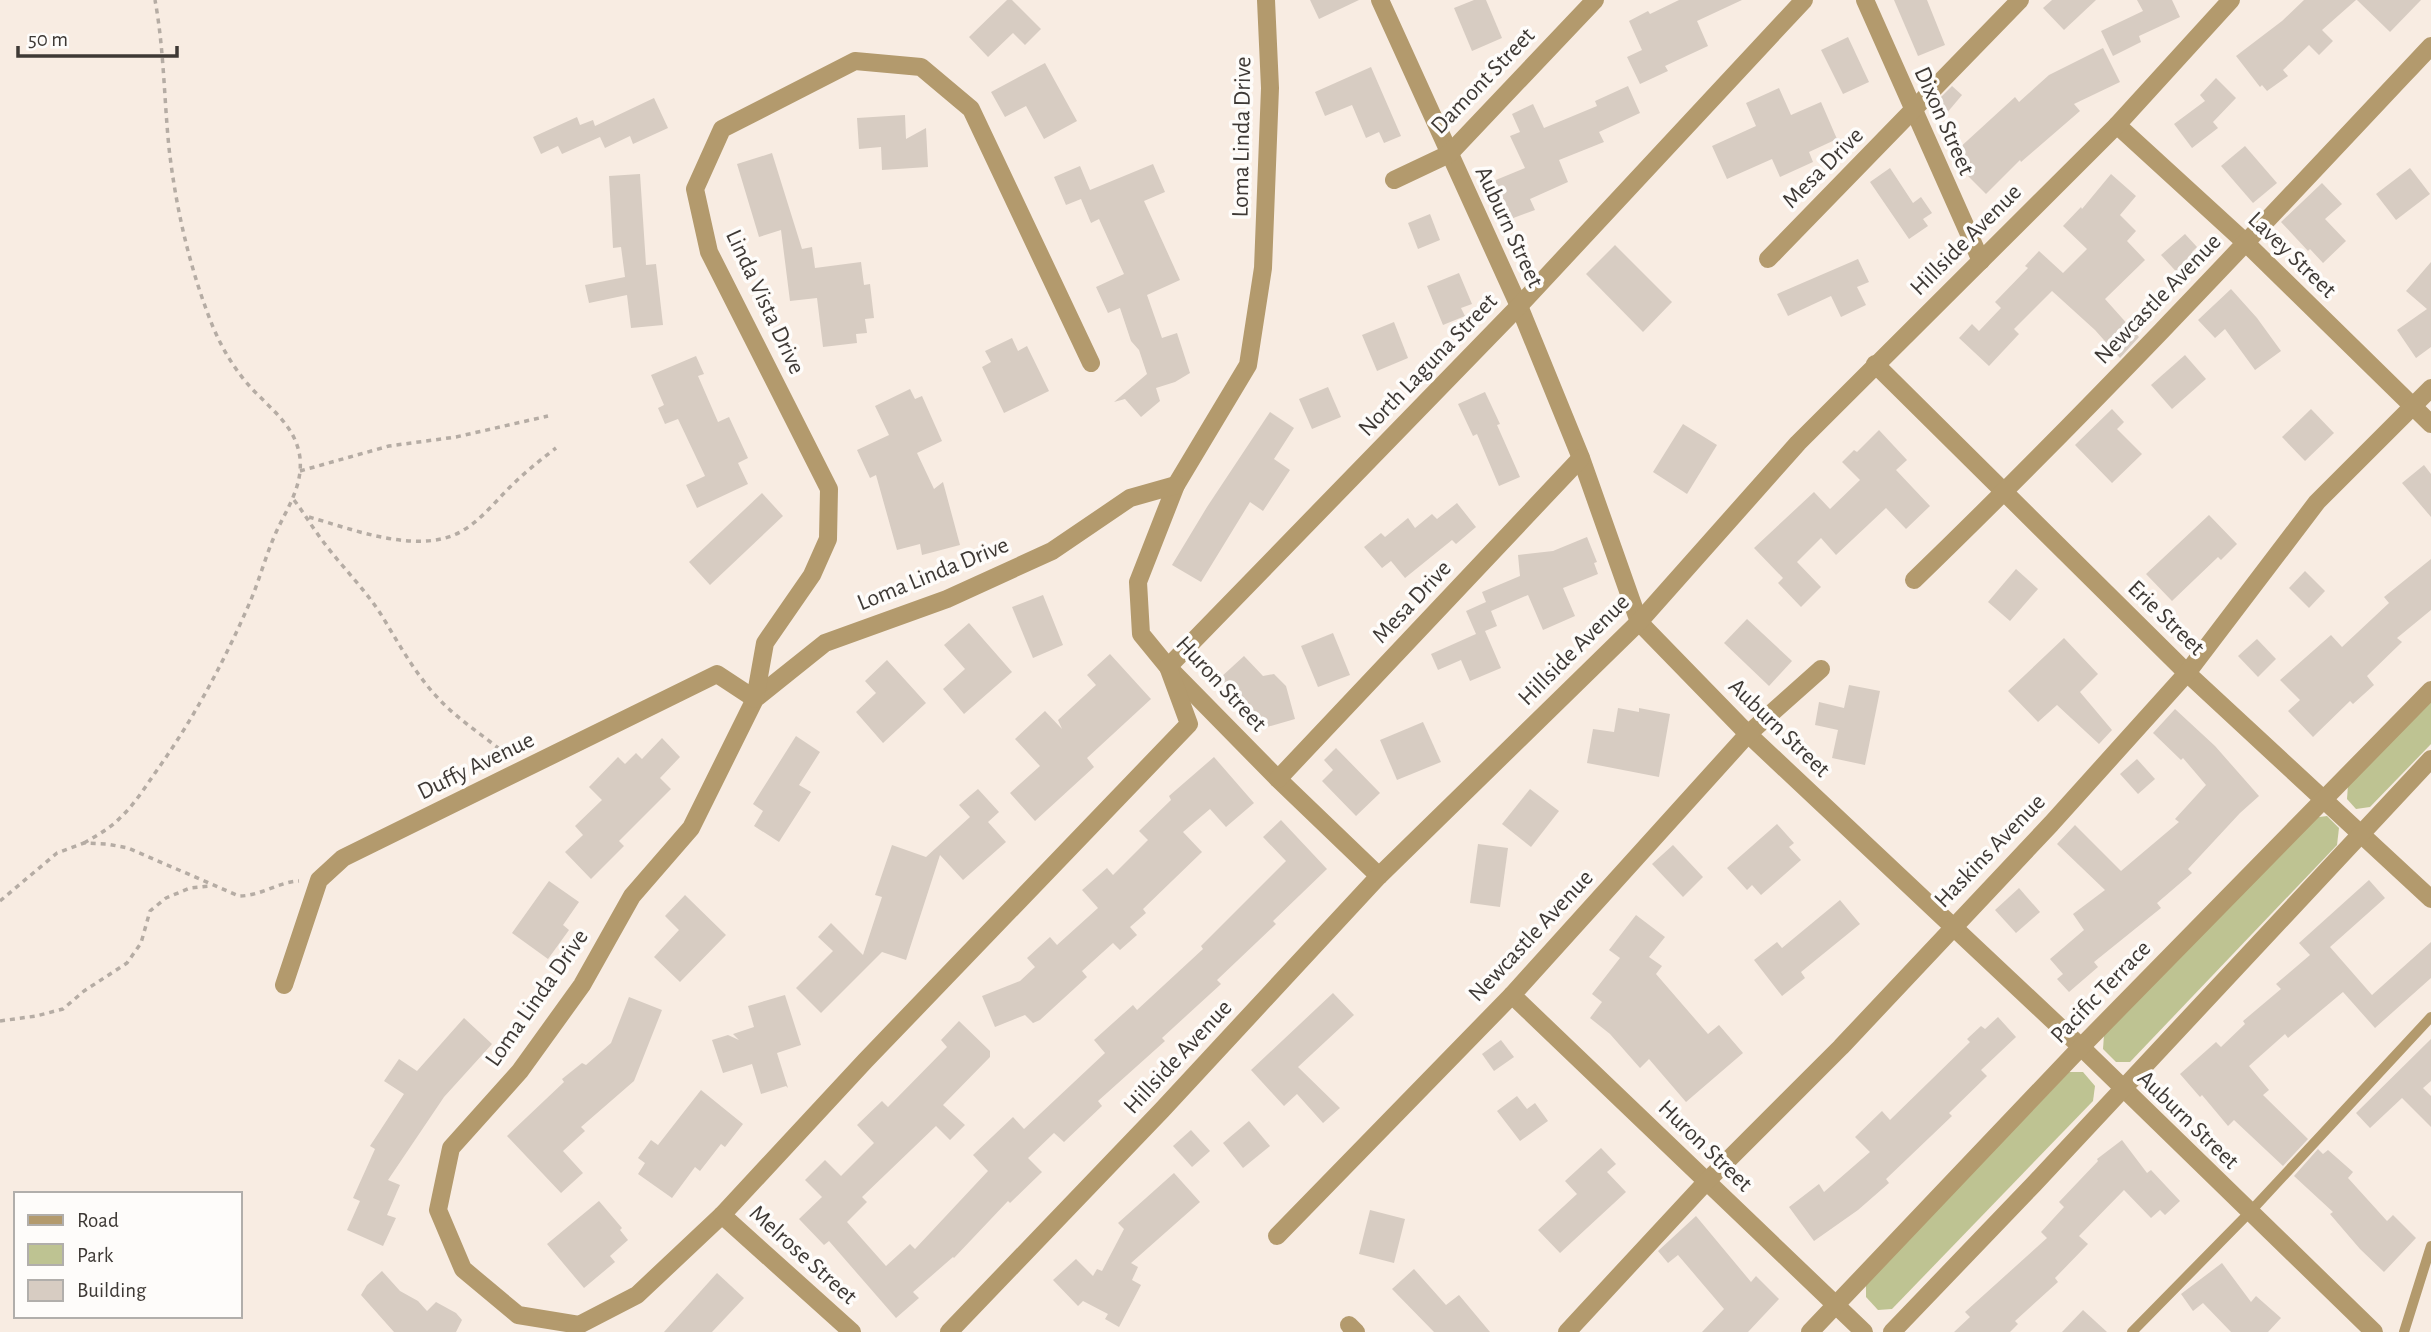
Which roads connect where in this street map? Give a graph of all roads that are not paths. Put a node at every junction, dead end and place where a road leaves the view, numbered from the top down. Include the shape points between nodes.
1 (1266, 0) edge
2 (1380, 0) edge
3 (1595, 0) edge
4 (1804, 0) edge
5 (1865, 0) edge
6 (2020, 0) edge
7 (2231, 0) edge
8 (2212, 8) edge
9 (2431, 46) edge
10 (1913, 111) junction
11 (2117, 125) junction
12 (1449, 154) junction
13 (1394, 180) dead end
14 (2246, 243) junction
15 (1768, 259) dead end
16 (1981, 261) junction
17 (1519, 306) junction
18 (1091, 363) dead end
19 (1875, 364) junction
20 (2431, 388) edge
21 (2413, 407) junction
22 (2431, 424) edge
23 (1581, 458) junction
24 (1176, 485) junction
25 (2004, 493) junction
26 (1913, 580) dead end
27 (1639, 622) junction
28 (1168, 667) junction
29 (1821, 669) dead end
30 (2187, 673) junction
31 (2431, 690) edge
32 (755, 699) junction
33 (1748, 734) junction
34 (2431, 759) edge
35 (1278, 779) junction
36 (2323, 798) junction
37 (2362, 833) junction
38 (1379, 876) junction
39 (2431, 899) edge
40 (1952, 926) junction
41 (284, 985) dead end
42 (1512, 995) junction
43 (2431, 1017) edge
44 (2081, 1047) junction
45 (2121, 1089) junction
46 (1707, 1181) junction
47 (2249, 1213) junction
48 (722, 1215) junction
49 (1277, 1236) dead end
50 (2431, 1246) edge
51 (1836, 1305) junction
52 (852, 1332) edge
53 (949, 1332) edge
54 (1567, 1332) edge
55 (1810, 1332) edge
56 (1864, 1332) edge
57 (1892, 1332) edge
58 (2132, 1332) edge
59 (2374, 1332) edge
60 (2404, 1332) edge

1 - 24 street, Loma Linda Drive via 1270,88 1263,268 1248,365
2 - 12 street, Auburn Street
3 - 12 street, Damont Street
4 - 17 street, North Laguna Street
5 - 10 street, Dixon Street
6 - 10 street, Mesa Drive
7 - 8 street, Hillside Avenue
8 - 11 street, Hillside Avenue
9 - 14 street, Newcastle Avenue
10 - 15 street, Mesa Drive
10 - 16 street, Dixon Street
11 - 14 street, Lavey Street
11 - 16 street, Hillside Avenue
12 - 13 street, Damont Street
12 - 17 street, Auburn Street
14 - 21 street, Lavey Street
14 - 25 street, Newcastle Avenue
16 - 19 street, Hillside Avenue
17 - 23 street, Auburn Street
17 - 28 street, North Laguna Street
18 - 32 street, Linda Vista Drive via 971,109 922,67 855,61 722,129 695,189 709,252 829,489 828,539 812,575 765,643
19 - 25 street, Erie Street
19 - 27 street, Hillside Avenue
20 - 21 street, Haskins Avenue
21 - 22 street, Lavey Street
21 - 30 street, Haskins Avenue via 2317,502
23 - 27 street, Auburn Street
23 - 35 street, Mesa Drive
24 - 28 street, Huron Street via 1138,582 1141,634
24 - 32 street, Loma Linda Drive via 1130,498 1052,551 947,599 825,643
25 - 26 street, Newcastle Avenue
25 - 30 street, Erie Street
27 - 33 street, Auburn Street
27 - 38 street, Hillside Avenue
28 - 35 street, Huron Street
28 - 48 street, Loma Linda Drive via 1189,724
29 - 33 street, Newcastle Avenue
30 - 36 street, Erie Street
30 - 40 street, Haskins Avenue
31 - 36 street, Pacific Terrace
32 - 41 street, Duffy Avenue via 717,674 343,858 319,880
32 - 48 street, Loma Linda Drive via 691,828 632,896 582,985 520,1071 450,1147 438,1210 463,1269 518,1315 579,1325 637,1295
33 - 40 street, Auburn Street
33 - 42 street, Newcastle Avenue
34 - 37 street
35 - 38 street, Huron Street
36 - 37 street, Erie Street
36 - 44 street, Pacific Terrace
37 - 39 street, Erie Street
37 - 45 street
38 - 53 street, Hillside Avenue
40 - 44 street, Auburn Street
40 - 46 street, Haskins Avenue via 1841,1047
42 - 46 street, Huron Street
42 - 49 street, Newcastle Avenue
43 - 47 lane
44 - 45 street, Auburn Street
44 - 51 street, Pacific Terrace
45 - 47 street, Auburn Street
45 - 57 street
46 - 51 street, Huron Street
46 - 54 street, Haskins Avenue
47 - 58 lane
47 - 59 street, Auburn Street
48 - 52 street, Melrose Street
50 - 60 lane
51 - 55 street, Pacific Terrace
51 - 56 street, Huron Street

